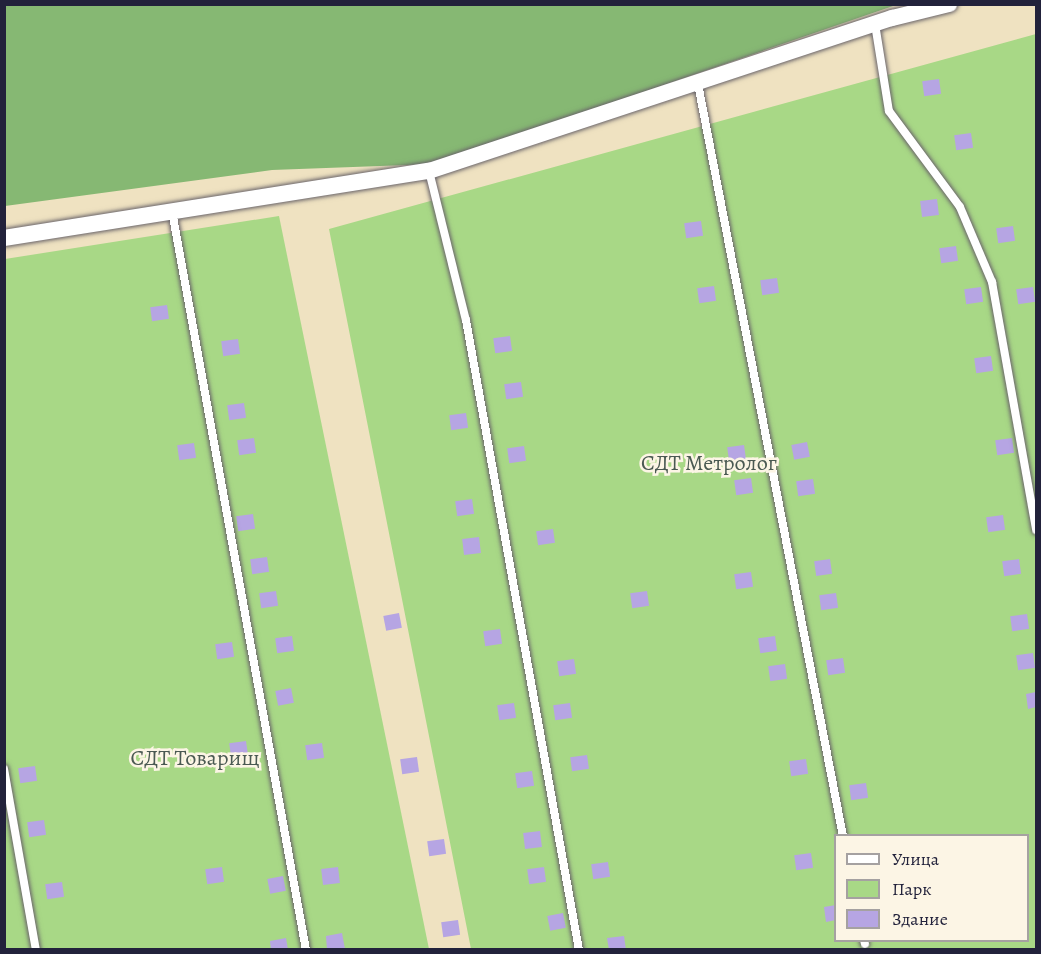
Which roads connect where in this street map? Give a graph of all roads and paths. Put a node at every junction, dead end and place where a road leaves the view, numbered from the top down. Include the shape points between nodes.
1 (949, 4) edge
2 (874, 24) junction
3 (698, 84) junction
4 (429, 171) junction
5 (172, 210) junction
6 (4, 238) edge
7 (1036, 530) edge
8 (4, 769) edge
9 (843, 834) edge
10 (36, 950) edge
11 (306, 950) edge
12 (579, 950) edge

1 - 2 street
2 - 3 street
2 - 7 lane via 889,111 960,207 992,282
3 - 4 street
3 - 9 lane
4 - 5 street
4 - 12 lane via 466,320
5 - 6 street
5 - 11 lane
8 - 10 lane

